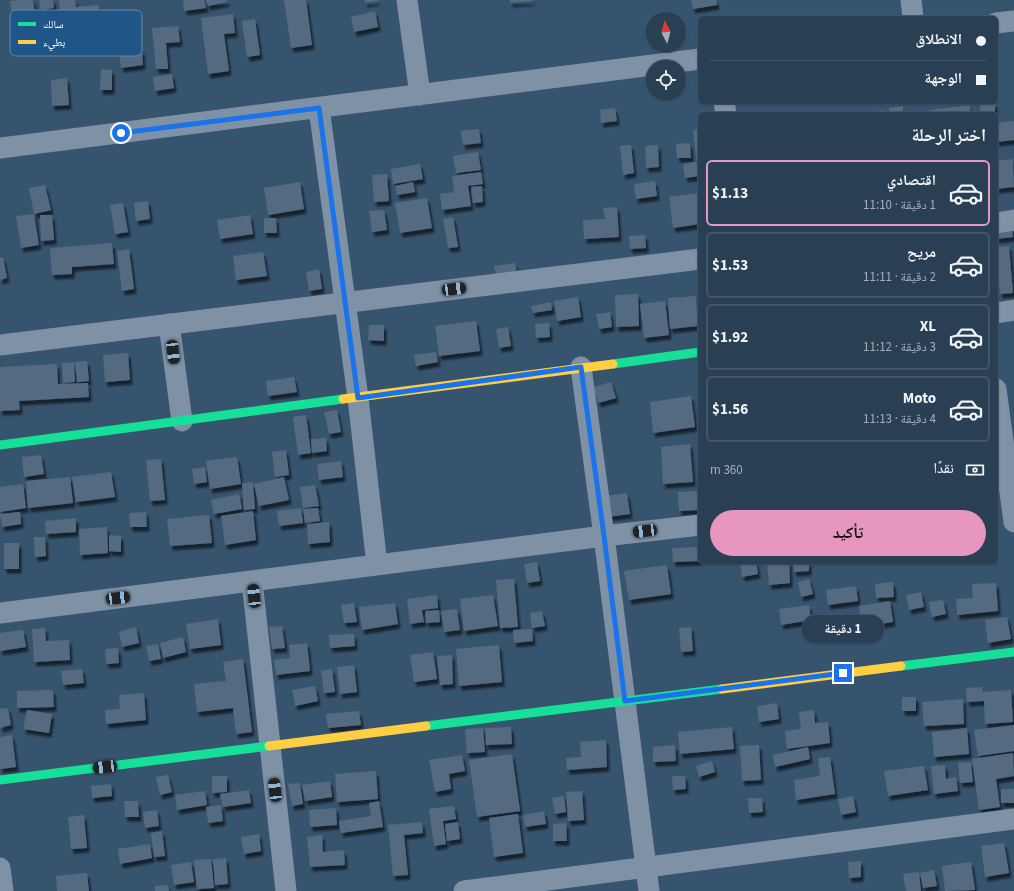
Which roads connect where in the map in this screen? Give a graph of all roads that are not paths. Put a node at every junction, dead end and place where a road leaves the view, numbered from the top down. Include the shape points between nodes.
1 (407, 0) edge
2 (911, 0) edge
3 (913, 16) edge
4 (1014, 21) edge
5 (998, 23) edge
6 (698, 59) edge
7 (420, 95) junction
8 (319, 108) junction
9 (0, 148) edge
10 (1014, 220) edge
11 (998, 223) edge
12 (698, 259) edge
13 (346, 302) junction
14 (1014, 310) edge
15 (998, 313) edge
16 (169, 324) junction
17 (0, 345) edge
18 (698, 352) edge
19 (581, 367) junction
20 (358, 398) junction
21 (998, 408) edge
22 (182, 421) junction
23 (0, 445) edge
24 (1006, 484) edge
25 (1014, 522) edge
26 (698, 525) edge
27 (604, 536) junction
28 (377, 565) junction
29 (252, 581) junction
30 (0, 613) edge
31 (1014, 652) edge
32 (625, 701) junction
33 (270, 746) junction
34 (0, 780) edge
35 (1014, 819) edge
36 (0, 868) edge
37 (646, 868) junction
38 (3, 891) edge
39 (286, 891) edge
40 (464, 891) edge
41 (649, 891) edge

1 - 7 street
2 - 3 street
4 - 5 street
6 - 7 street
7 - 8 street
8 - 9 street
8 - 13 street
10 - 11 street
12 - 13 street
13 - 16 street
13 - 20 street
14 - 15 street
16 - 17 street
16 - 22 street
18 - 19 street
19 - 20 street
19 - 27 street
20 - 22 street
20 - 28 street
21 - 24 street
22 - 23 street
24 - 25 street
26 - 27 street
27 - 28 street
27 - 32 street
28 - 29 street
29 - 30 street
29 - 33 street
31 - 32 street
32 - 33 street
32 - 37 street
33 - 34 street
33 - 39 street
35 - 37 street
36 - 38 street
37 - 40 street
37 - 41 street

